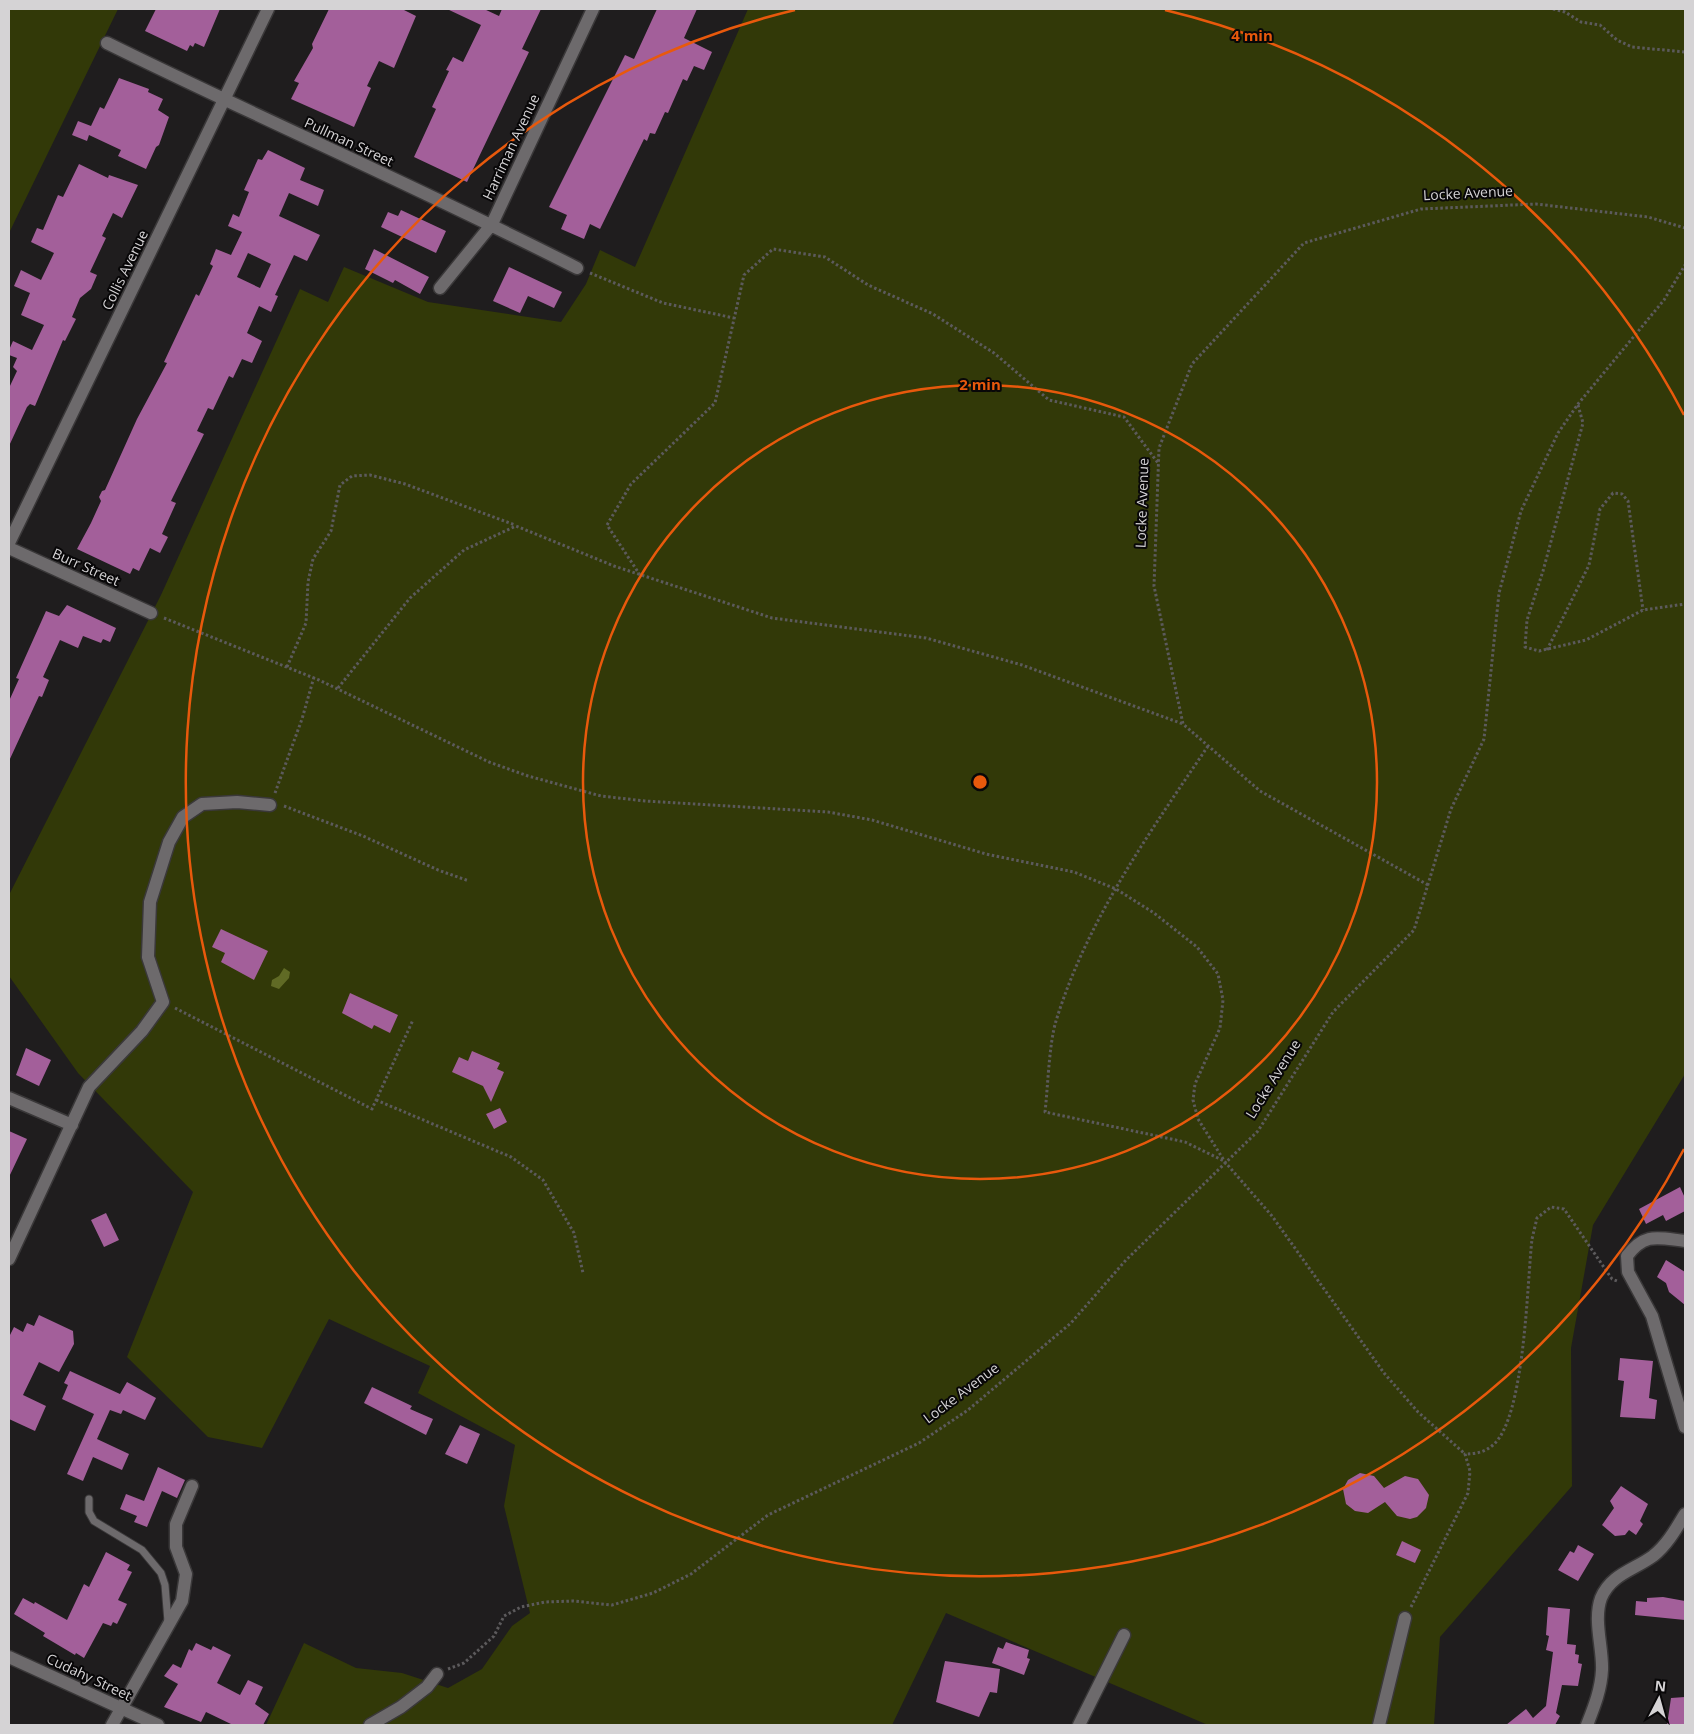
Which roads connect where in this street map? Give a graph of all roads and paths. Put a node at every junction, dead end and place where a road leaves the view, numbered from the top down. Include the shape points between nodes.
1 (268, 9) edge
2 (593, 9) edge
3 (1553, 9) edge
4 (107, 43) dead end
5 (1685, 52) edge
6 (224, 100) junction
7 (492, 224) junction
8 (1685, 228) edge
9 (1685, 265) edge
10 (578, 268) joint
11 (440, 288) dead end
12 (734, 318) junction
13 (1578, 404) junction
14 (1158, 464) junction
15 (516, 526) junction
16 (9, 544) edge
17 (9, 548) edge
18 (640, 575) junction
19 (1685, 604) edge
20 (1643, 610) junction
21 (152, 613) joint
22 (1547, 650) junction
23 (287, 667) junction
24 (314, 678) junction
25 (338, 688) junction
26 (1183, 724) junction
27 (1208, 746) junction
28 (270, 805) junction
29 (469, 881) dead end
30 (1428, 885) junction
31 (1116, 890) junction
32 (163, 1002) junction
33 (412, 1020) dead end
34 (9, 1098) edge
35 (376, 1100) junction
36 (72, 1125) junction
37 (1224, 1162) junction
38 (1685, 1241) edge
39 (9, 1259) edge
40 (583, 1273) dead end
41 (1637, 1292) junction
42 (1685, 1427) edge
43 (1465, 1454) junction
44 (192, 1486) dead end
45 (90, 1499) dead end
46 (1685, 1514) edge
47 (1405, 1618) joint
48 (168, 1623) junction
49 (1124, 1635) dead end
50 (9, 1657) edge
51 (437, 1674) joint
52 (120, 1708) junction
53 (112, 1725) edge
54 (158, 1725) edge
55 (370, 1725) edge
56 (1079, 1725) edge
57 (1379, 1725) edge
58 (1587, 1725) edge

1 - 6 street, Collis Avenue
2 - 7 street, Harriman Avenue
3 - 5 path via 1581,22 1600,25 1617,40 1632,47
4 - 6 street, Pullman Street
6 - 7 street, Pullman Street
6 - 16 street, Collis Avenue
7 - 10 street, Pullman Street
7 - 11 street, Harriman Avenue
8 - 14 path, Locke Avenue via 1648,217 1536,204 1421,209 1304,243 1192,364 1159,448
9 - 13 path, Locke Avenue via 1664,300
10 - 12 path via 663,303
12 - 14 path via 744,275 772,249 825,258 868,285 933,314 994,352 1049,400 1124,417
12 - 18 path via 715,403 631,484 607,525
13 - 22 path via 1583,423 1527,620 1525,647
13 - 30 path, Locke Avenue via 1558,433 1521,511 1500,592 1484,739 1450,809
14 - 26 path, Locke Avenue via 1154,586
15 - 18 path
15 - 23 path via 405,484 370,475 352,476 340,485 331,531 313,559 306,623
15 - 25 path via 464,550 417,592
17 - 21 street, Burr Street
18 - 26 path via 772,618 926,638 1022,665
19 - 20 path
20 - 22 path via 1586,640
20 - 22 path via 1628,500 1622,494 1613,493 1600,509 1588,565
21 - 23 path
23 - 24 path
24 - 25 path
24 - 28 path
25 - 31 path via 489,762 601,796 828,812 872,820 986,854 1074,872
26 - 27 path
27 - 30 path via 1260,791
27 - 31 path via 1143,843
28 - 29 path via 284,806 363,836
28 - 32 street via 237,802 202,804 183,817 169,842 150,902 148,957
30 - 37 path, Locke Avenue via 1414,930 1333,1012 1258,1131
31 - 37 path via 1154,913 1197,947 1218,974 1223,1000 1220,1028 1195,1084 1194,1100 1198,1119
31 - 37 path via 1088,938 1056,1022 1045,1112 1185,1142
32 - 35 path via 372,1109
32 - 36 street via 142,1031 89,1087
33 - 35 path
34 - 36 street
35 - 40 path via 511,1157 543,1180 574,1232
36 - 39 street
37 - 43 path via 1272,1216 1384,1373 1418,1412
37 - 51 path, Locke Avenue via 1126,1260 1070,1323 968,1410 918,1444 768,1515 691,1574 653,1593 612,1605 573,1601 521,1607 504,1616 494,1636 464,1663
38 - 41 street via 1646,1238 1635,1245 1627,1256 1628,1272
41 - 42 street via 1652,1316
41 - 43 path via 1612,1279 1564,1210 1550,1207 1537,1218 1532,1239 1518,1390 1508,1424 1494,1444 1478,1454
43 - 47 path via 1470,1471 1468,1493
44 - 48 street via 176,1524 176,1547 186,1574 182,1601
45 - 48 lane via 89,1512 94,1521 142,1550 161,1573
46 - 58 street via 1670,1539 1653,1556 1621,1573 1601,1599 1602,1670 1598,1698
47 - 57 street
48 - 52 street
49 - 56 street
50 - 52 street, Cudahy Street
51 - 55 street via 427,1687 401,1707
52 - 53 street
52 - 54 street, Cudahy Street

